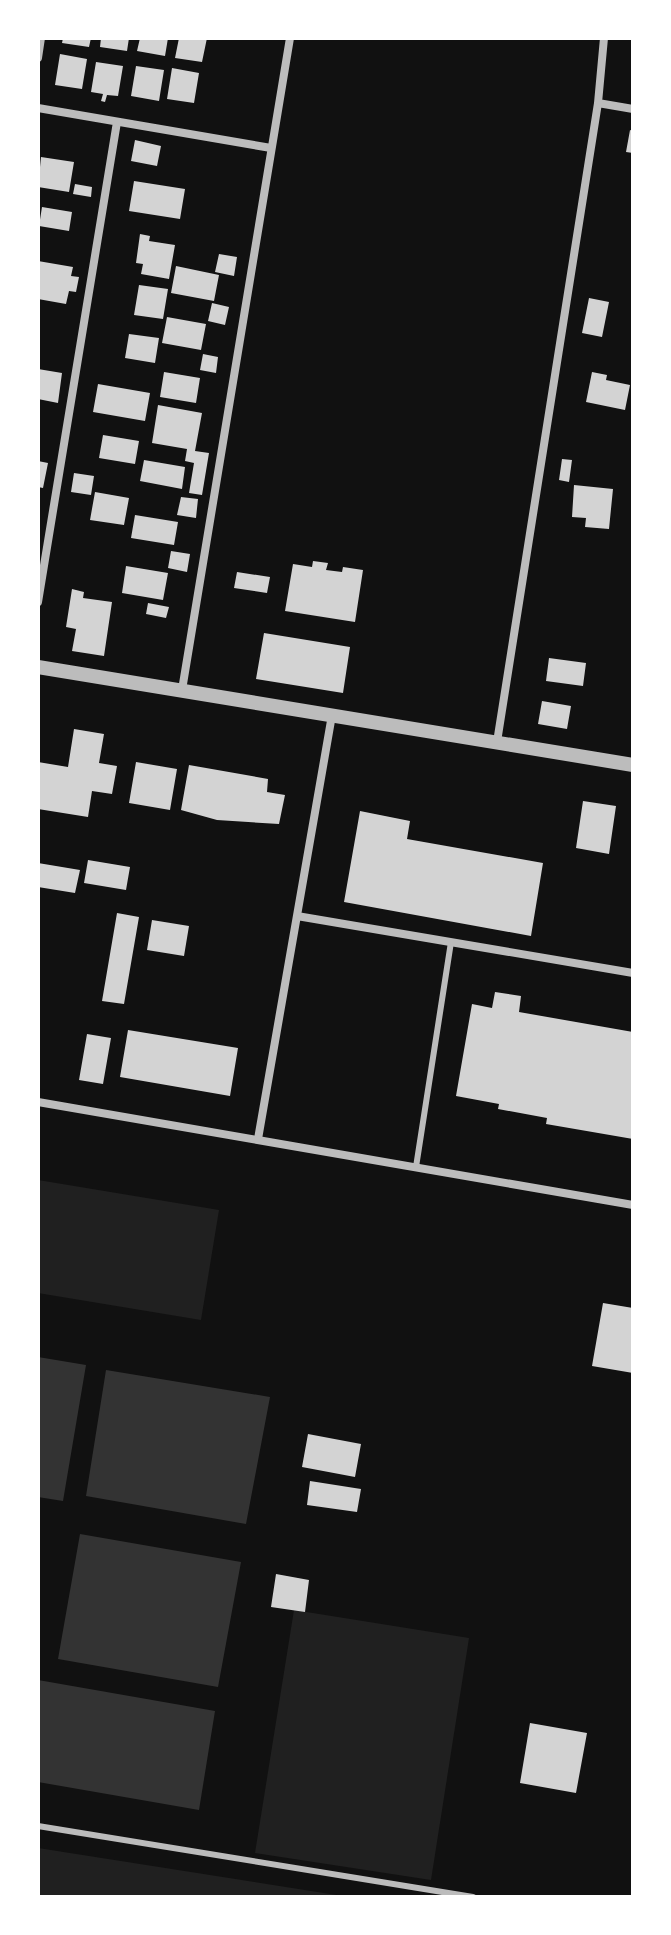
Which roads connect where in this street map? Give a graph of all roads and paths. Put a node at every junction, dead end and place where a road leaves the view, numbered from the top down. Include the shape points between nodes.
1 (41, 38) edge
2 (290, 38) edge
3 (604, 38) edge
4 (38, 58) edge
5 (598, 103) junction
6 (38, 108) edge
7 (633, 109) edge
8 (117, 122) junction
9 (271, 148) junction
10 (38, 602) edge
11 (38, 667) edge
12 (182, 690) junction
13 (332, 715) junction
14 (497, 742) junction
15 (633, 765) edge
16 (297, 916) junction
17 (451, 942) junction
18 (633, 973) edge
19 (38, 1102) edge
20 (258, 1139) junction
21 (416, 1167) junction
22 (633, 1205) edge
23 (38, 1826) edge
24 (473, 1897) edge

1 - 4 street
2 - 9 street
3 - 5 street
5 - 7 street
5 - 14 street
6 - 8 street
8 - 9 street
8 - 10 street
9 - 12 street
11 - 12 street
12 - 13 street
13 - 14 street
13 - 16 street
14 - 15 street
16 - 17 street
16 - 20 street
17 - 18 street
17 - 21 lane
19 - 20 street
20 - 21 street
21 - 22 street
23 - 24 lane

